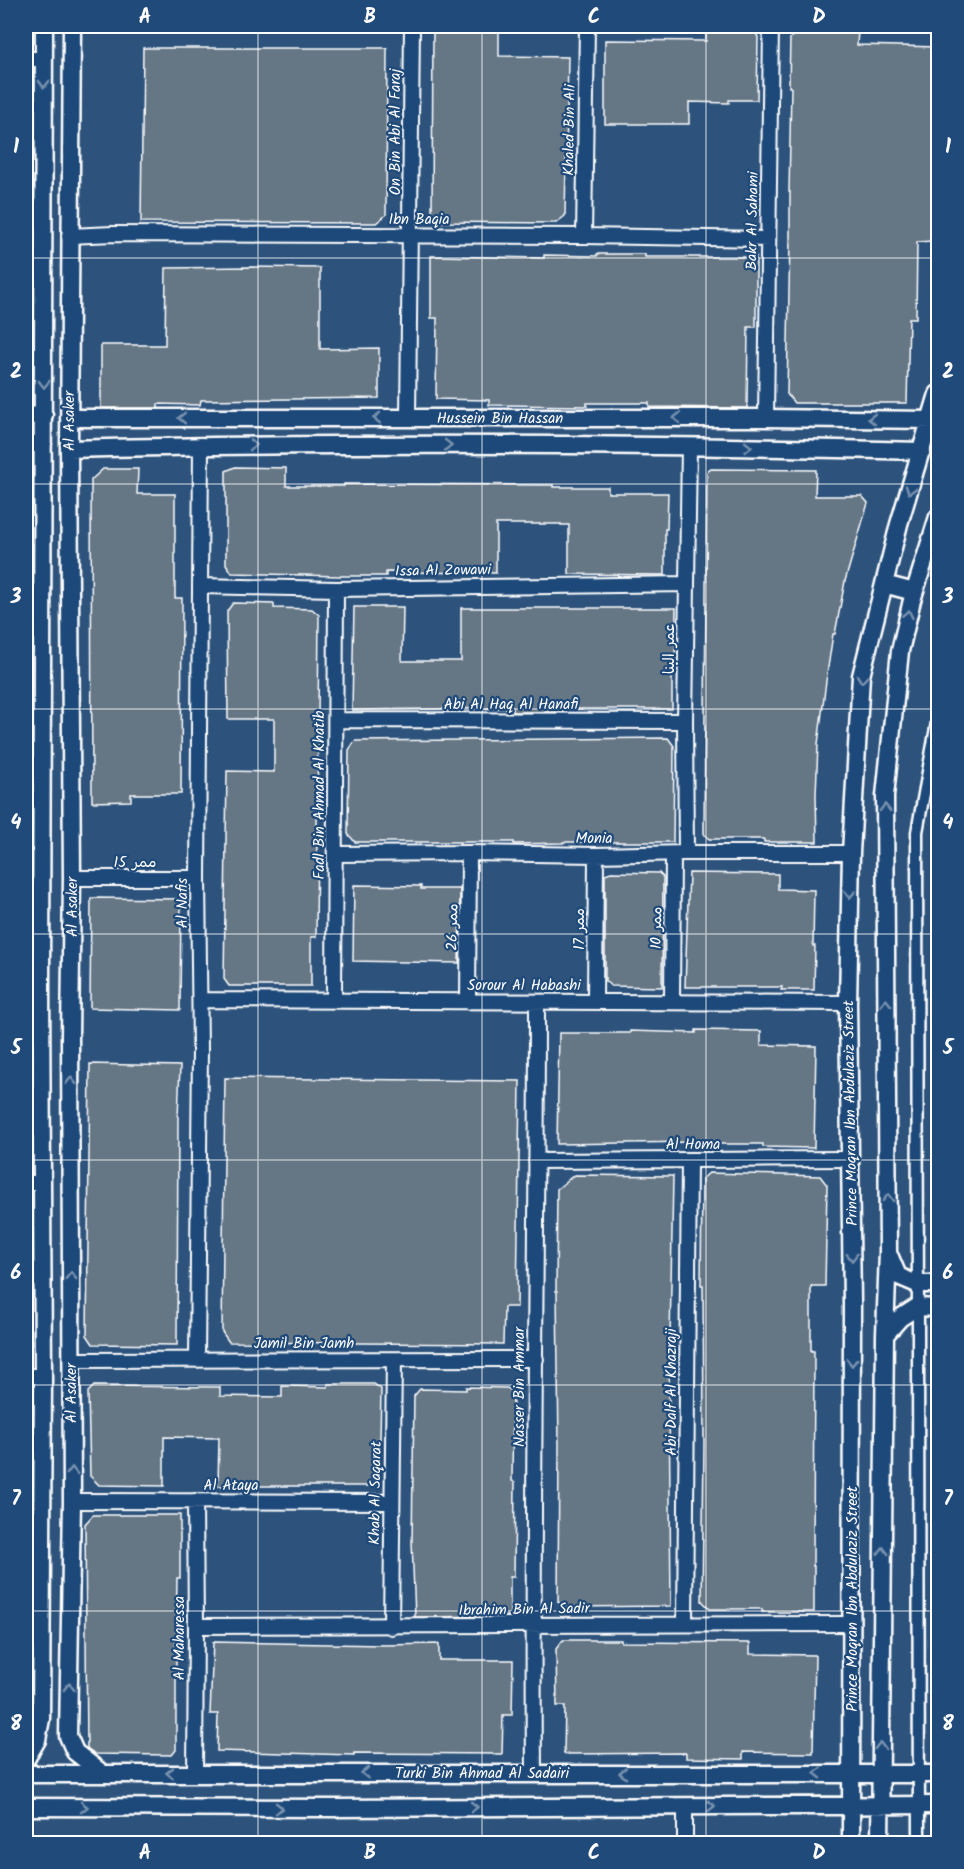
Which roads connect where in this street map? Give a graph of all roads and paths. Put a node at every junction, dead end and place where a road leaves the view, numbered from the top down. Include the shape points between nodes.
1 (44, 26) edge
2 (72, 26) edge
3 (412, 26) edge
4 (587, 26) edge
5 (771, 26) edge
6 (26, 59) edge
7 (44, 59) junction
8 (26, 209) edge
9 (43, 209) junction
10 (410, 235) junction
11 (69, 236) junction
12 (584, 236) junction
13 (768, 240) junction
14 (939, 394) edge
15 (26, 416) edge
16 (44, 416) junction
17 (69, 418) junction
18 (408, 418) junction
19 (766, 418) junction
20 (931, 420) junction
21 (26, 444) edge
22 (43, 444) junction
23 (201, 445) junction
24 (689, 446) junction
25 (69, 448) junction
26 (922, 451) junction
27 (939, 517) edge
28 (686, 584) junction
29 (884, 584) junction
30 (201, 586) junction
31 (336, 589) junction
32 (914, 592) junction
33 (939, 717) edge
34 (336, 720) junction
35 (685, 721) junction
36 (34, 800) edge
37 (680, 853) junction
38 (336, 854) junction
39 (469, 854) junction
40 (851, 854) junction
41 (596, 855) junction
42 (72, 878) junction
43 (198, 878) junction
44 (33, 986) edge
45 (200, 1000) junction
46 (334, 1000) junction
47 (468, 1002) junction
48 (537, 1002) junction
49 (595, 1002) junction
50 (672, 1002) junction
51 (848, 1004) junction
52 (42, 1036) junction
53 (70, 1037) junction
54 (850, 1159) junction
55 (536, 1161) junction
56 (689, 1161) junction
57 (34, 1183) edge
58 (888, 1252) junction
59 (917, 1284) junction
60 (939, 1284) edge
61 (917, 1307) junction
62 (939, 1308) edge
63 (885, 1335) junction
64 (536, 1359) junction
65 (71, 1360) junction
66 (197, 1360) junction
67 (394, 1360) junction
68 (26, 1376) edge
69 (43, 1376) junction
70 (72, 1501) junction
71 (195, 1502) junction
72 (391, 1502) junction
73 (685, 1623) junction
74 (852, 1624) junction
75 (196, 1626) junction
76 (533, 1626) junction
77 (391, 1627) junction
78 (41, 1719) junction
79 (69, 1722) junction
80 (26, 1759) edge
81 (102, 1773) junction
82 (534, 1773) junction
83 (852, 1773) junction
84 (880, 1773) junction
85 (26, 1774) edge
86 (195, 1774) junction
87 (919, 1774) junction
88 (939, 1774) edge
89 (919, 1804) junction
90 (851, 1805) junction
91 (880, 1805) junction
92 (939, 1805) edge
93 (685, 1806) junction
94 (26, 1807) edge
95 (685, 1844) edge
96 (851, 1844) edge
97 (880, 1844) edge
98 (919, 1844) edge

1 - 7 street, Al Asaker
2 - 11 street, Al Asaker
3 - 10 street, On Bin Abi Al Faraj
4 - 12 street, Khaled Bin Ali
5 - 13 street, Bakr Al Sahami
6 - 7 street
7 -> 9 street, Al Asaker
8 - 9 street
9 -> 16 street, Al Asaker
10 - 11 street, Ibn Baqia
10 - 12 street, Ibn Baqia
10 - 18 street, On Bin Abi Al Faraj
11 - 17 street, Al Asaker
12 - 13 street, Ibn Baqia
13 - 19 street, Bakr Al Sahami
14 - 20 street, Prince Moqran Ibn Abdulaziz Street
15 - 16 street
16 - 22 street, Al Asaker
18 -> 17 street, Hussein Bin Hassan
17 - 25 street, Al Asaker
19 -> 18 street, Hussein Bin Hassan
20 -> 19 street, Hussein Bin Hassan
20 - 26 street, Prince Moqran Ibn Abdulaziz Street
21 - 22 street
22 - 36 street, Al Asaker
23 -> 24 street, Hussein Bin Hassan
23 - 25 street, Hussein Bin Hassan
23 - 30 street, Al Nafis
24 -> 26 street, Hussein Bin Hassan
24 - 28 street, عمر البنا
25 - 42 street, Al Asaker
26 -> 29 street, Prince Moqran Ibn Abdulaziz Street
27 - 32 street, Prince Moqran Ibn Abdulaziz Street
28 - 31 street, Issa Al Zowawi
28 - 35 street, عمر البنا
29 - 32 street
29 -> 40 street, Prince Moqran Ibn Abdulaziz Street via 861,676
30 - 31 street, Issa Al Zowawi
30 - 43 street, Al Nafis
31 - 34 street, Fadl Bin Ahmad Al Khatib
58 -> 32 street, Prince Moqran Ibn Abdulaziz Street via 885,796 900,651
33 - 59 street via 917,832
34 - 35 street, Abi Al Haq Al Hanafi
34 - 38 street, Fadl Bin Ahmad Al Khatib
35 - 37 street, عمر البنا
36 - 44 street, Al Asaker
37 - 40 street, Monia
37 - 41 street, Monia
37 - 50 street, ممر 10
38 - 39 street, Monia
38 - 46 street, Fadl Bin Ahmad Al Khatib
39 - 41 street, Monia
39 - 47 street, ممر 26
40 -> 51 street, Prince Moqran Ibn Abdulaziz Street
41 - 49 street, ممر 17
42 - 43 street, ممر 15
42 - 53 street, Al Asaker
43 - 45 street, Al Nafis
44 - 52 street, Al Asaker
45 - 46 street, Sorour Al Habashi
45 - 66 street, Al Nafis
46 - 47 street, Sorour Al Habashi
47 - 48 street, Sorour Al Habashi
48 - 49 street, Sorour Al Habashi
48 - 55 street, Nasser Bin Ammar
49 - 50 street, Sorour Al Habashi
50 - 51 street, Sorour Al Habashi
51 - 54 street, Prince Moqran Ibn Abdulaziz Street
52 - 53 street
52 - 57 street, Al Asaker
65 -> 53 street, Al Asaker
54 - 56 street, Al Homa
54 -> 74 street, Prince Moqran Ibn Abdulaziz Street
55 - 56 street, Al Homa
55 - 64 street, Nasser Bin Ammar
56 - 73 street, Abi Dalf Al Khazraji
57 - 69 street, Al Asaker
58 - 59 street via 898,1276
58 - 63 street, Prince Moqran Ibn Abdulaziz Street
59 - 60 street
59 - 61 street
61 - 62 street
61 - 63 street
61 - 87 street
84 -> 63 street, Prince Moqran Ibn Abdulaziz Street
64 - 67 street, Jamil Bin Jamh
64 - 76 street, Nasser Bin Ammar
65 - 66 street, Jamil Bin Jamh
70 -> 65 street, Al Asaker
66 - 67 street, Jamil Bin Jamh
67 - 72 street, Khab Al Saqarat
68 - 69 street
69 - 78 street, Al Asaker
70 - 71 street, Al Ataya
79 -> 70 street, Al Asaker
71 - 72 street, Al Ataya
71 - 75 street, Al Maharessa
72 - 77 street, Khab Al Saqarat
73 - 74 street, Ibrahim Bin Al Sadir
73 - 76 street, Ibrahim Bin Al Sadir
74 - 83 street, Prince Moqran Ibn Abdulaziz Street
75 - 77 street, Ibrahim Bin Al Sadir
75 - 86 street, Al Maharessa
76 - 77 street, Ibrahim Bin Al Sadir
76 - 82 street, Nasser Bin Ammar
78 - 79 street via 50,1733 58,1734
78 - 80 street, Al Asaker via 37,1740
79 - 81 street, Al Asaker via 68,1736 75,1752
81 - 85 street, Turki Bin Ahmad Al Sadairi
86 -> 81 street, Turki Bin Ahmad Al Sadairi
83 -> 82 street, Turki Bin Ahmad Al Sadairi
82 -> 86 street, Turki Bin Ahmad Al Sadairi
83 - 84 street, Turki Bin Ahmad Al Sadairi
83 - 90 street, Prince Moqran Ibn Abdulaziz Street
84 - 87 street, Turki Bin Ahmad Al Sadairi
84 - 91 street, Prince Moqran Ibn Abdulaziz Street
87 - 88 street, Turki Bin Ahmad Al Sadairi
87 - 89 street
89 - 91 street
89 - 92 street
89 - 98 street
90 - 91 street
93 -> 90 street
90 - 96 street, Prince Moqran Ibn Abdulaziz Street
91 - 97 street, Prince Moqran Ibn Abdulaziz Street
94 -> 93 street
93 - 95 street

